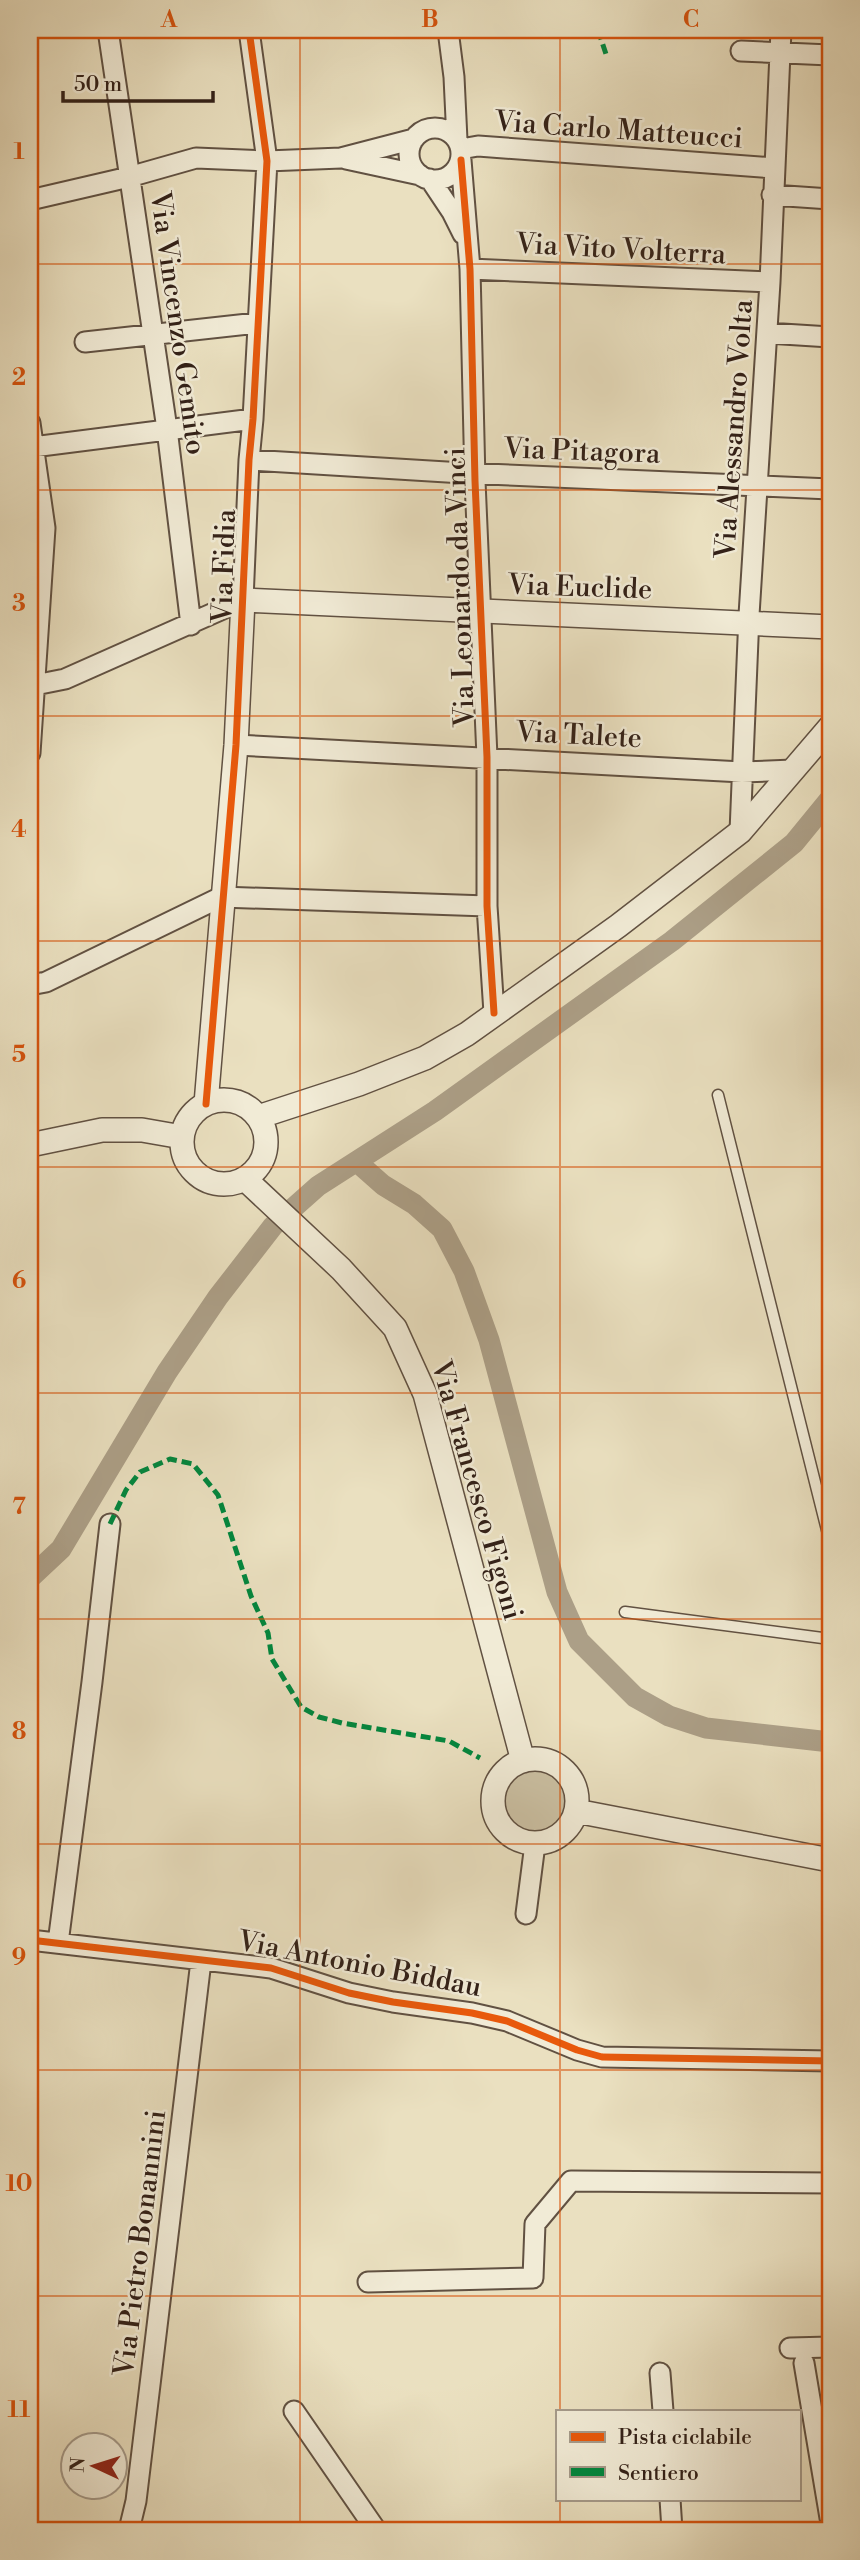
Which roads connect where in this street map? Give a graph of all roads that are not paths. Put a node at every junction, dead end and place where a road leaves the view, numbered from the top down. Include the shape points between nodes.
1 (108, 30) edge
2 (249, 30) edge
3 (447, 30) edge
4 (781, 30) edge
5 (741, 51) dead end
6 (780, 53) junction
7 (830, 55) edge
8 (454, 77) junction
9 (423, 133) junction
10 (460, 150) junction
11 (341, 158) junction
12 (267, 161) junction
13 (774, 168) junction
14 (129, 177) junction
15 (425, 177) junction
16 (772, 195) junction
17 (830, 199) edge
18 (30, 200) edge
19 (468, 244) junction
20 (470, 269) junction
21 (770, 282) junction
22 (257, 323) junction
23 (767, 333) junction
24 (152, 334) junction
25 (830, 337) edge
26 (85, 342) dead end
27 (253, 419) junction
28 (30, 423) edge
29 (167, 429) junction
30 (33, 447) junction
31 (249, 460) junction
32 (474, 474) junction
33 (757, 485) junction
34 (830, 489) edge
35 (37, 529) edge
36 (243, 600) junction
37 (481, 612) junction
38 (749, 622) junction
39 (191, 625) junction
40 (830, 627) edge
41 (31, 686) edge
42 (830, 727) edge
43 (236, 745) junction
44 (30, 753) edge
45 (488, 757) junction
46 (793, 770) junction
47 (742, 772) junction
48 (740, 832) junction
49 (221, 897) junction
50 (487, 906) junction
51 (30, 985) edge
52 (494, 1013) junction
53 (718, 1095) dead end
54 (206, 1104) junction
55 (258, 1117) junction
56 (182, 1138) junction
57 (30, 1145) edge
58 (245, 1179) junction
59 (110, 1524) dead end
60 (830, 1542) edge
61 (625, 1612) dead end
62 (830, 1639) edge
63 (523, 1760) junction
64 (576, 1811) junction
65 (535, 1844) junction
66 (830, 1860) edge
67 (526, 1914) dead end
68 (30, 1940) edge
69 (58, 1943) junction
70 (201, 1961) junction
71 (830, 2061) edge
72 (830, 2183) edge
73 (368, 2282) dead end
74 (830, 2347) edge
75 (790, 2348) dead end
76 (804, 2363) dead end
77 (660, 2373) dead end
78 (663, 2410) edge
79 (294, 2412) dead end
80 (670, 2500) edge
81 (830, 2518) edge
82 (129, 2530) edge
83 (376, 2530) edge
84 (672, 2530) edge

1 - 14 street, Via Vincenzo Gemito
2 - 12 street, Via Fidia
3 - 8 street, Via Leonardo da Vinci
4 - 6 street, Via Alessandro Volta
5 - 6 street
6 - 7 street
6 - 13 street, Via Alessandro Volta
8 - 9 street, Via Leonardo da Vinci via 442,112
8 - 10 street, Via Leonardo da Vinci
9 - 10 street via 442,128 451,132
9 - 11 street
9 - 15 street via 410,148 410,158
10 - 13 street, Via Carlo Matteucci via 478,146
10 - 15 street via 449,176
10 - 19 street, Via Leonardo da Vinci
11 - 12 street
11 - 15 street
12 - 14 street via 196,158
12 - 22 street, Via Fidia
13 - 16 street, Via Alessandro Volta
14 - 18 street
14 - 24 street, Via Vincenzo Gemito
15 - 19 street, Via Leonardo da Vinci via 452,212
16 - 17 street
16 - 21 street, Via Alessandro Volta
19 - 20 street, Via Leonardo da Vinci
20 - 21 street, Via Vito Volterra
20 - 32 street, Via Leonardo da Vinci
21 - 23 street, Via Alessandro Volta
22 - 24 street
22 - 27 street, Via Fidia
23 - 25 street
23 - 33 street, Via Alessandro Volta
24 - 26 street
24 - 29 street, Via Vincenzo Gemito
27 - 29 street
27 - 31 street, Via Fidia
28 - 30 street
29 - 30 street
29 - 39 street, Via Vincenzo Gemito
30 - 35 street
31 - 32 street, Via Pitagora
31 - 36 street, Via Fidia
32 - 33 street, Via Pitagora
32 - 37 street, Via Leonardo da Vinci
33 - 34 street, Via Pitagora
33 - 38 street, Via Alessandro Volta
35 - 41 street
36 - 37 street, Via Euclide
36 - 39 street
36 - 43 street, Via Fidia
37 - 38 street, Via Euclide
37 - 45 street, Via Leonardo da Vinci
38 - 40 street, Via Euclide
38 - 47 street, Via Alessandro Volta
39 - 41 street via 65,679
41 - 44 street
42 - 46 street
43 - 45 street, Via Talete
43 - 49 street, Via Fidia
45 - 47 street, Via Talete
45 - 50 street, Via Leonardo da Vinci
46 - 47 street, Via Talete
46 - 48 street
47 - 48 street, Via Alessandro Volta
48 - 52 street
49 - 50 street
49 - 51 street via 46,982
49 - 54 street, Via Fidia
50 - 52 street, Via Leonardo da Vinci
52 - 55 street via 425,1058
53 - 60 lane
54 - 55 street via 235,1101
54 - 56 street via 194,1112
55 - 58 street via 266,1145 263,1159
56 - 57 street via 142,1130 102,1130
56 - 58 street via 187,1163 207,1181 219,1184
58 - 63 street, Via Francesco Figoni via 341,1269 395,1328 425,1394
59 - 69 street
61 - 62 lane
63 - 64 street via 552,1762 564,1770 573,1782
63 - 65 street via 502,1776 493,1801 501,1826 510,1835
64 - 65 street via 561,1835
64 - 66 street
65 - 67 street
68 - 69 street, Via Antonio Biddau
69 - 70 street, Via Antonio Biddau
70 - 71 street, Via Antonio Biddau via 271,1968 349,1993 495,2018 602,2057
70 - 82 street, Via Pietro Bonannini
72 - 73 street via 571,2181 535,2224 533,2278
74 - 75 street
76 - 81 street
77 - 78 street
79 - 83 street
80 - 84 street

